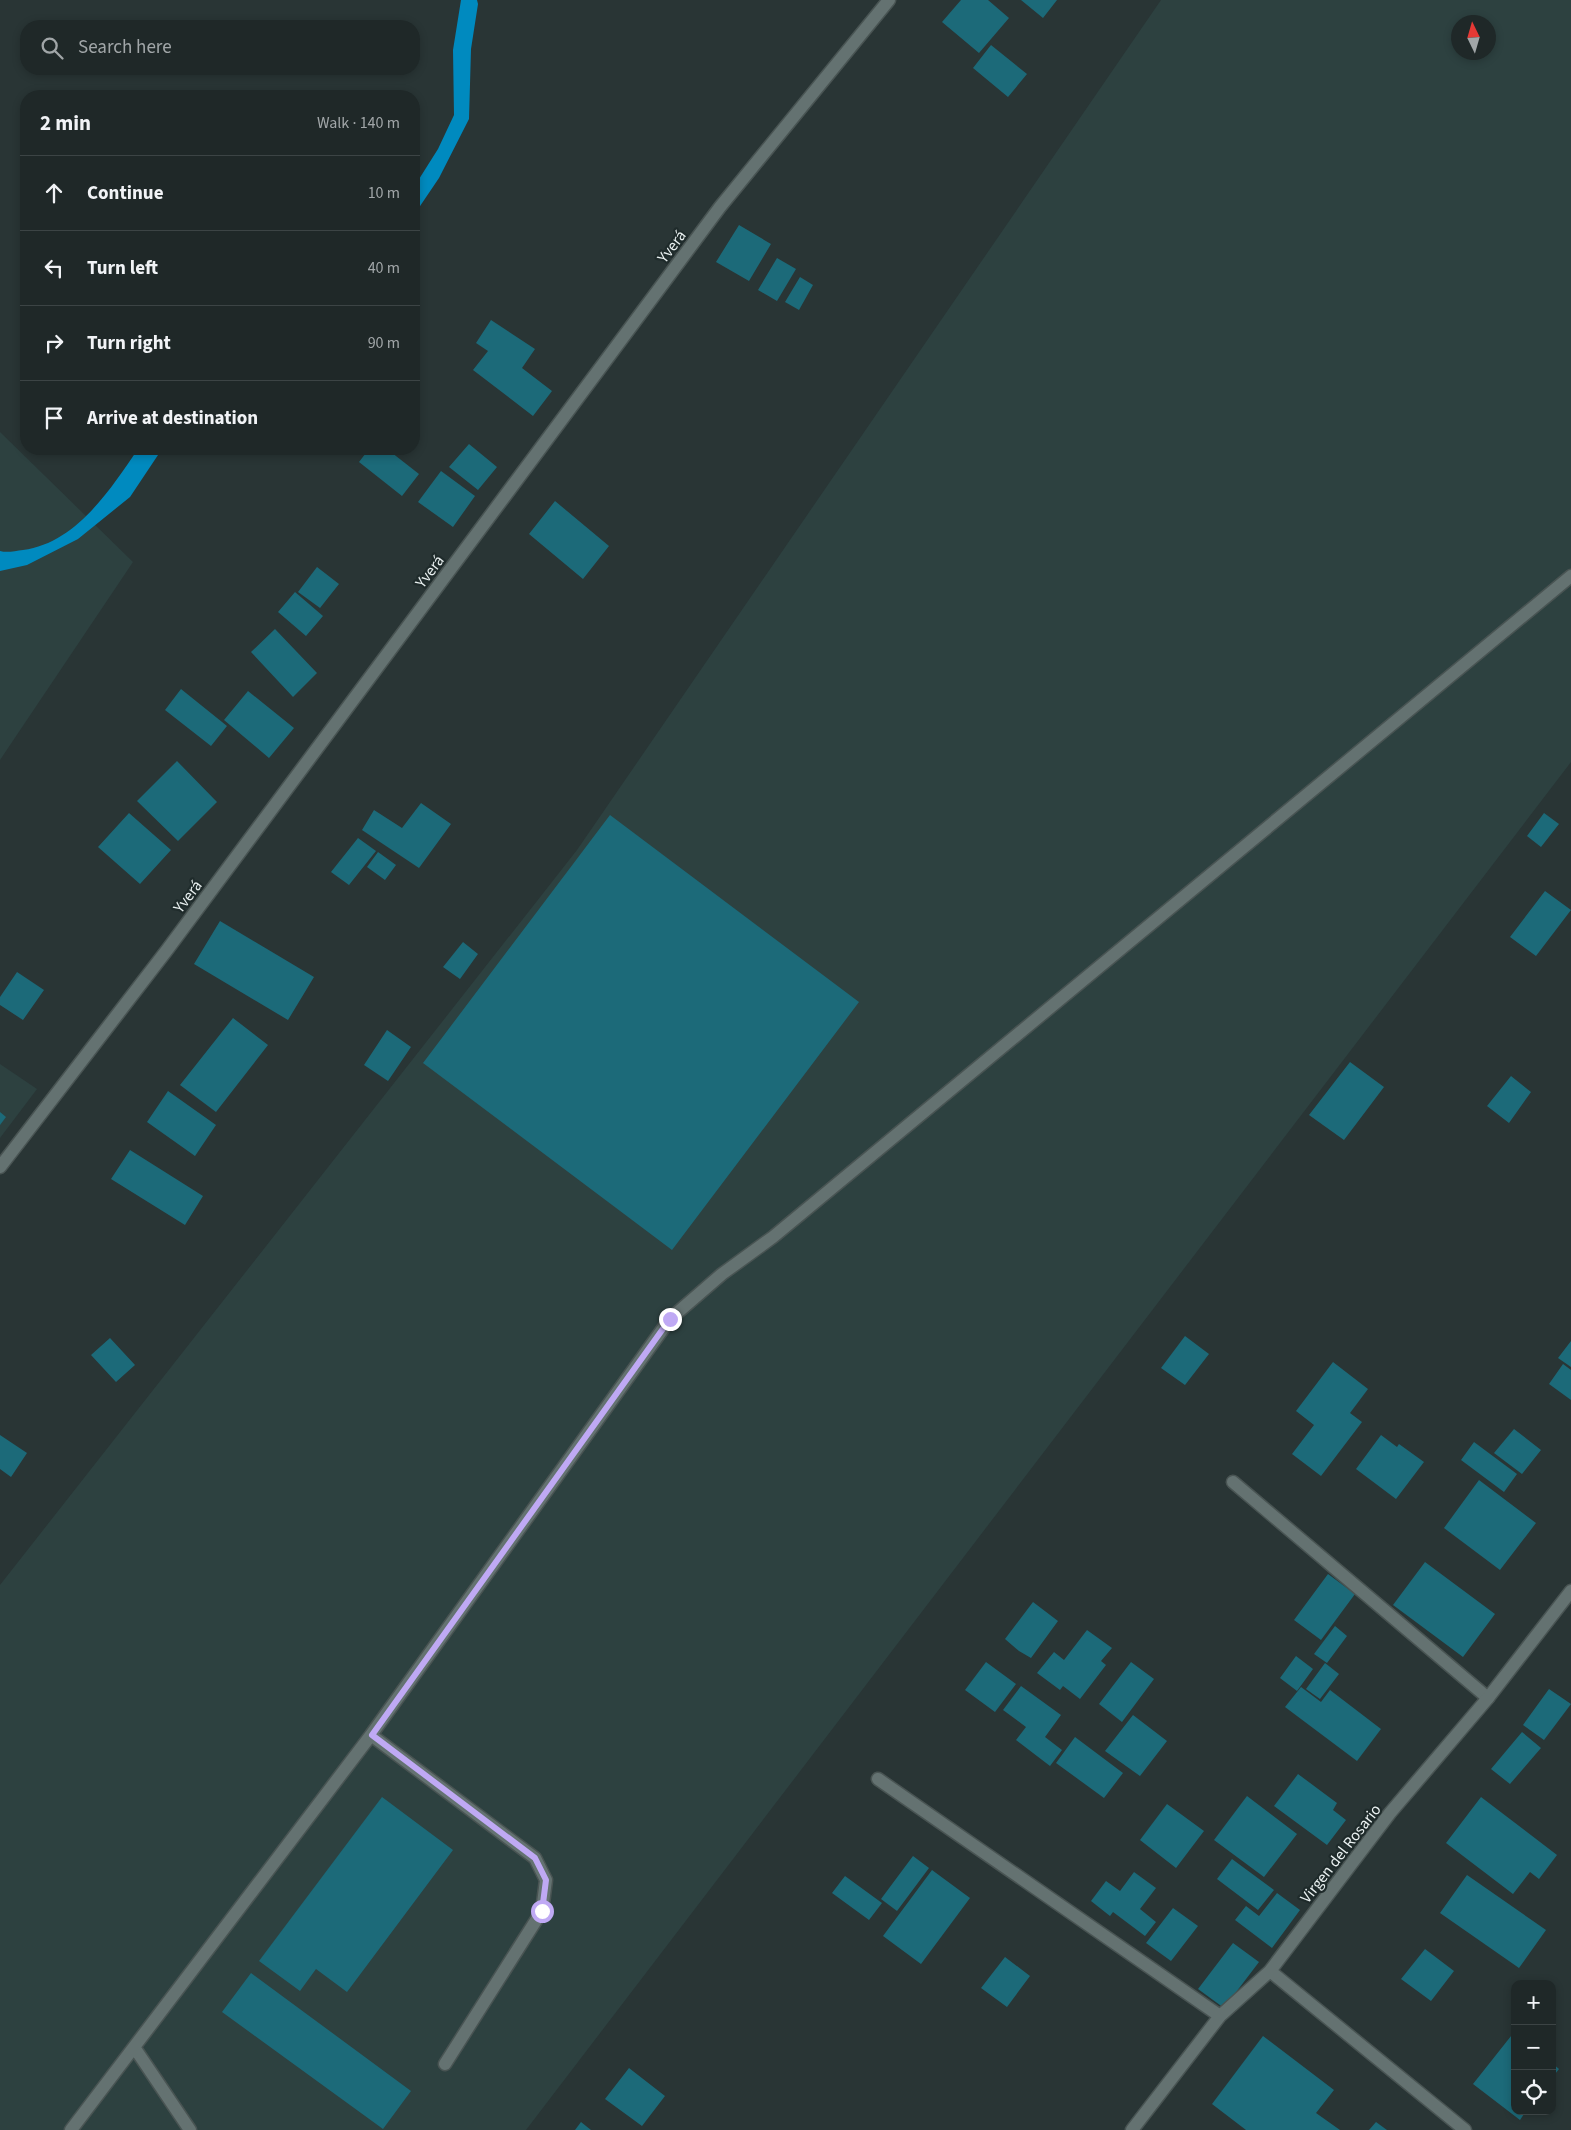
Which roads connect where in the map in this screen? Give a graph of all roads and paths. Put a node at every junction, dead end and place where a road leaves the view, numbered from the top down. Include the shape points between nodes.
1 (890, 0) edge
2 (1571, 576) edge
3 (0, 1167) edge
4 (1233, 1482) dead end
5 (1571, 1592) edge
6 (1488, 1698) junction
7 (372, 1735) junction
8 (878, 1779) dead end
9 (1270, 1971) junction
10 (1220, 2016) junction
11 (134, 2047) junction
12 (445, 2064) dead end
13 (71, 2130) edge
14 (190, 2130) edge
15 (1132, 2130) edge
16 (1465, 2130) edge

1 - 3 street, Yverá via 720,207 167,950
2 - 7 street via 670,1319
4 - 6 street
5 - 6 street, Virgen del Rosario
6 - 9 street, Virgen del Rosario via 1390,1814
7 - 11 street
7 - 12 street via 535,1858 546,1880 542,1911
8 - 10 street
9 - 10 street, Virgen del Rosario
9 - 16 street
10 - 15 street, Virgen del Rosario
11 - 13 street
11 - 14 street

